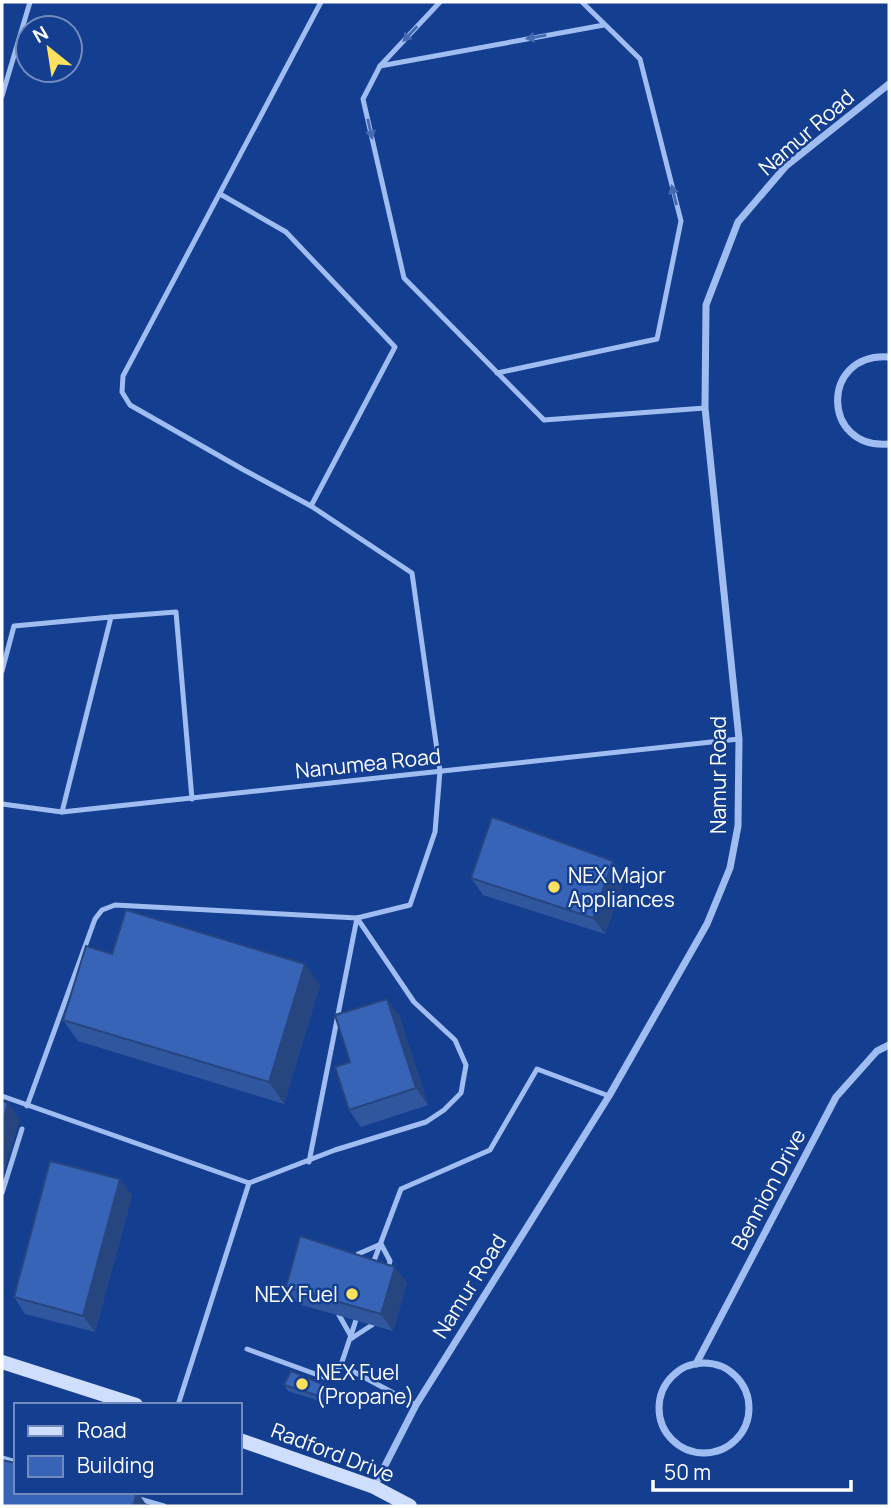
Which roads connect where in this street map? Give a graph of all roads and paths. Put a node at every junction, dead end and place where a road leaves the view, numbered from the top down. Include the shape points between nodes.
1 (30, 2) edge
2 (321, 2) edge
3 (440, 2) edge
4 (582, 2) edge
5 (604, 25) junction
6 (380, 66) junction
7 (889, 84) edge
8 (2, 96) edge
9 (220, 194) junction
10 (889, 357) edge
11 (497, 373) junction
12 (705, 408) junction
13 (889, 444) edge
14 (311, 506) junction
15 (111, 617) junction
16 (2, 671) edge
17 (739, 739) junction
18 (440, 771) junction
19 (192, 799) junction
20 (2, 804) edge
21 (62, 812) junction
22 (357, 918) junction
23 (889, 1045) edge
24 (2, 1096) edge
25 (608, 1096) junction
26 (27, 1106) junction
27 (22, 1129) dead end
28 (309, 1162) junction
29 (249, 1183) junction
30 (2, 1193) edge
31 (381, 1244) junction
32 (354, 1266) edge
33 (370, 1272) edge
34 (386, 1276) edge
35 (339, 1315) edge
36 (356, 1320) edge
37 (372, 1325) edge
38 (352, 1338) junction
39 (247, 1349) dead end
40 (2, 1362) edge
41 (696, 1364) junction
42 (341, 1365) junction
43 (130, 1403) edge
44 (179, 1403) edge
45 (416, 1405) junction
46 (242, 1441) edge
47 (374, 1486) junction
48 (128, 1496) edge
49 (164, 1506) edge
50 (410, 1506) edge

1 - 8 lane
2 - 9 lane
3 -> 6 lane
4 - 5 lane
5 -> 6 lane
11 -> 5 lane via 657,339 681,221 640,59
6 -> 11 lane via 363,99 404,278
7 - 12 street, Namur Road via 786,166 738,222 706,305
9 - 14 lane via 286,232 395,347
9 - 14 lane via 123,376 122,392 130,405
10 - 13 street via 863,360 851,368 838,394 838,409 852,433 864,442
11 - 12 lane via 544,420
12 - 17 street, Namur Road
14 - 18 lane via 412,573
15 - 16 lane via 14,626
15 - 19 lane via 176,612
15 - 21 lane
17 - 18 lane, Nanumea Road
17 - 25 street, Namur Road via 738,826 730,868 707,924
18 - 19 lane, Nanumea Road
18 - 22 lane via 435,832 410,905
19 - 21 lane, Nanumea Road
20 - 21 lane, Nanumea Road
22 - 26 lane via 115,905 102,910
22 - 28 lane
22 - 28 lane via 414,1002 455,1040 466,1065 461,1093 426,1122
23 - 41 street, Bennion Drive via 877,1051 836,1097
24 - 26 lane
25 - 31 lane via 537,1069 491,1150 401,1189
25 - 45 street, Namur Road
26 - 29 lane
27 - 30 lane
28 - 29 lane
29 - 44 lane
31 - 32 lane via 358,1254
31 - 33 lane
31 - 34 lane via 390,1261
35 - 38 lane
36 - 38 lane
37 - 38 lane
38 - 42 lane
39 - 42 lane via 330,1378
40 - 43 street
41 - 41 street via 671,1377 663,1389 659,1416 664,1430 683,1449 713,1453 739,1437 747,1423 747,1392 726,1369
42 - 45 lane
45 - 47 street, Namur Road
46 - 47 street, Radford Drive
47 - 50 street, Radford Drive
48 - 49 lane

